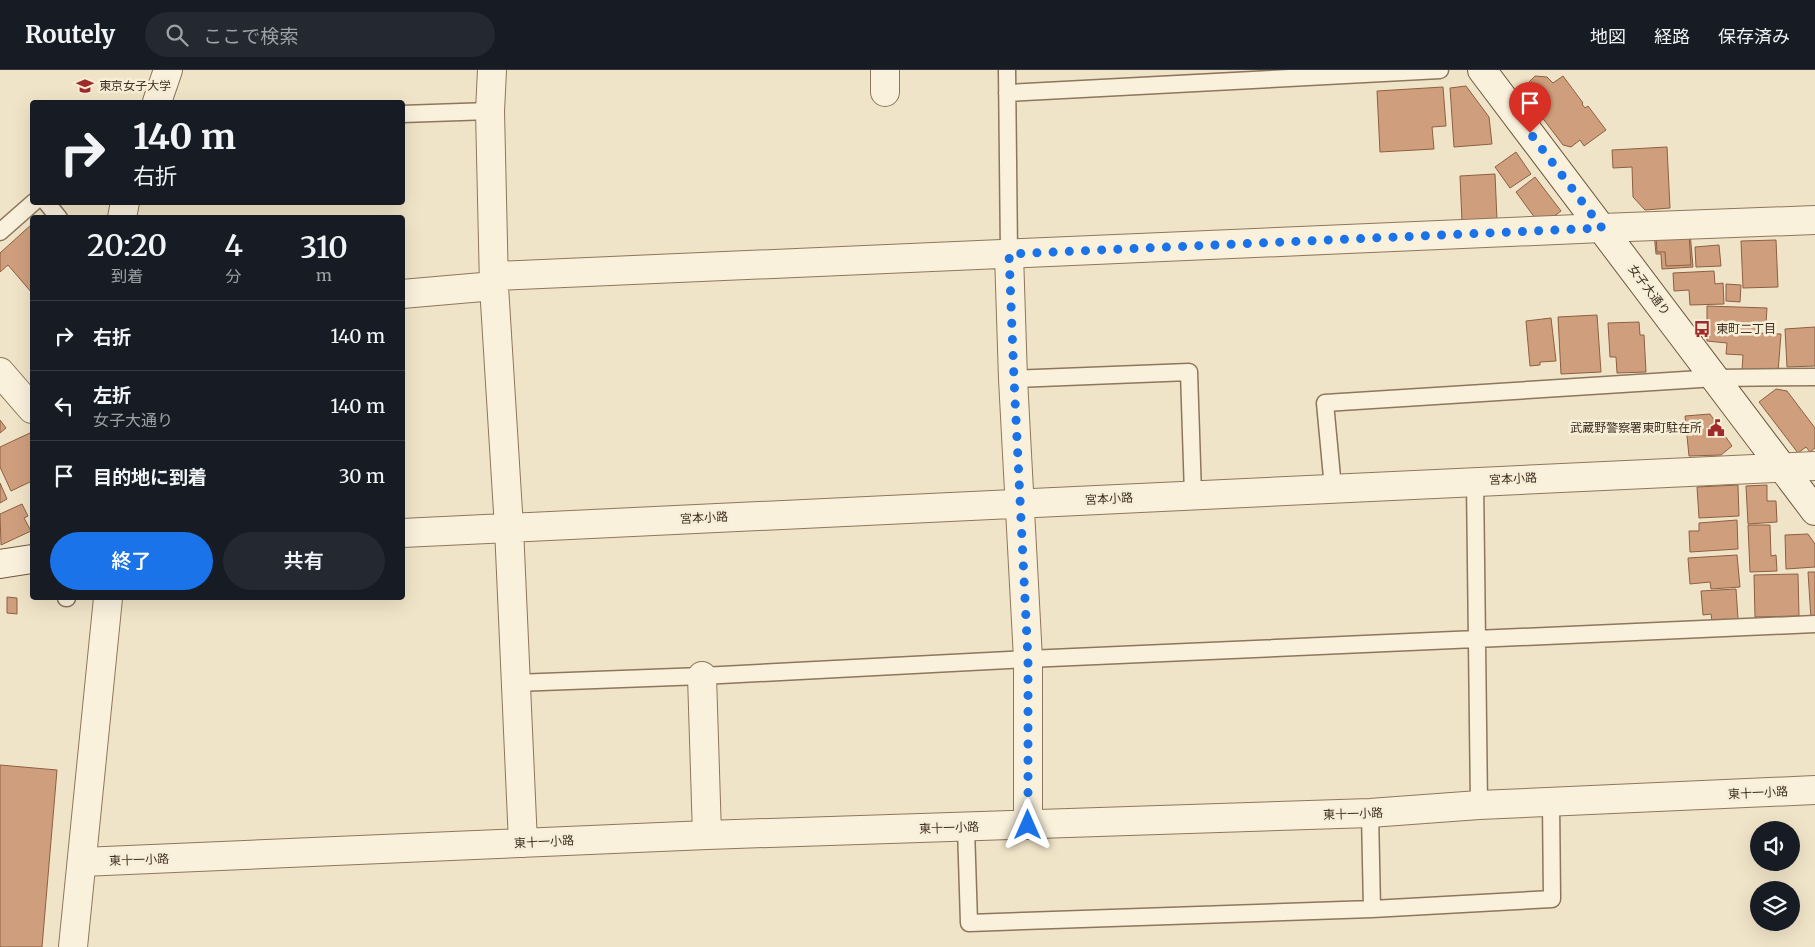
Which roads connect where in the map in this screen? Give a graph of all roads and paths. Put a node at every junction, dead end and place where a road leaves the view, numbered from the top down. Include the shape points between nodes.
1 (168, 70) edge
2 (492, 70) edge
3 (1007, 70) edge
4 (1440, 70) edge
5 (1482, 70) edge
6 (1007, 93) junction
7 (158, 100) edge
8 (490, 111) junction
9 (405, 114) edge
10 (31, 205) edge
11 (48, 205) edge
12 (57, 215) edge
13 (1815, 220) edge
14 (1602, 228) junction
15 (0, 232) edge
16 (1009, 254) junction
17 (494, 281) junction
18 (405, 294) edge
19 (0, 372) edge
20 (1815, 377) edge
21 (1716, 378) junction
22 (1014, 379) junction
23 (30, 408) edge
24 (1782, 466) junction
25 (1815, 466) edge
26 (1475, 481) junction
27 (1333, 488) junction
28 (1193, 495) junction
29 (1021, 503) junction
30 (1815, 511) edge
31 (509, 528) junction
32 (405, 533) edge
33 (108, 600) edge
34 (1815, 624) edge
35 (1477, 640) junction
36 (1028, 659) junction
37 (702, 676) junction
38 (514, 683) junction
39 (1815, 790) edge
40 (1551, 802) junction
41 (1479, 805) junction
42 (1370, 813) junction
43 (1028, 825) junction
44 (966, 828) junction
45 (707, 835) junction
46 (523, 843) junction
47 (82, 862) junction
48 (1372, 909) junction
49 (73, 947) edge

1 - 7 street
2 - 8 street
3 - 6 lane
4 - 6 lane
5 - 14 street, 女子大通り
6 - 16 lane
8 - 9 lane
8 - 17 street
10 - 15 lane
11 - 12 lane
13 - 14 street
14 - 16 street
14 - 21 street, 女子大通り
16 - 17 street
16 - 22 street
17 - 18 street
17 - 31 street
19 - 23 street
20 - 21 lane
21 - 24 street, 女子大通り
21 - 27 lane via 1325,403
22 - 28 lane via 1189,372
22 - 29 street
24 - 25 street, 宮本小路
24 - 26 street, 宮本小路
24 - 30 street, 女子大通り
26 - 27 street, 宮本小路
26 - 35 lane
27 - 28 street, 宮本小路
28 - 29 street, 宮本小路
29 - 31 street, 宮本小路
29 - 36 street
31 - 32 street, 宮本小路
31 - 38 street
33 - 47 street
34 - 35 lane
35 - 36 lane
35 - 41 lane
36 - 37 lane
36 - 43 street
37 - 38 lane
37 - 45 street
38 - 46 street
39 - 40 street, 東十一小路
40 - 41 street, 東十一小路
40 - 48 lane via 1552,899
41 - 42 street, 東十一小路
42 - 43 street, 東十一小路
42 - 48 lane
43 - 44 street, 東十一小路
44 - 45 street, 東十一小路
44 - 48 lane via 969,923
45 - 46 street, 東十一小路
46 - 47 street, 東十一小路
47 - 49 street

